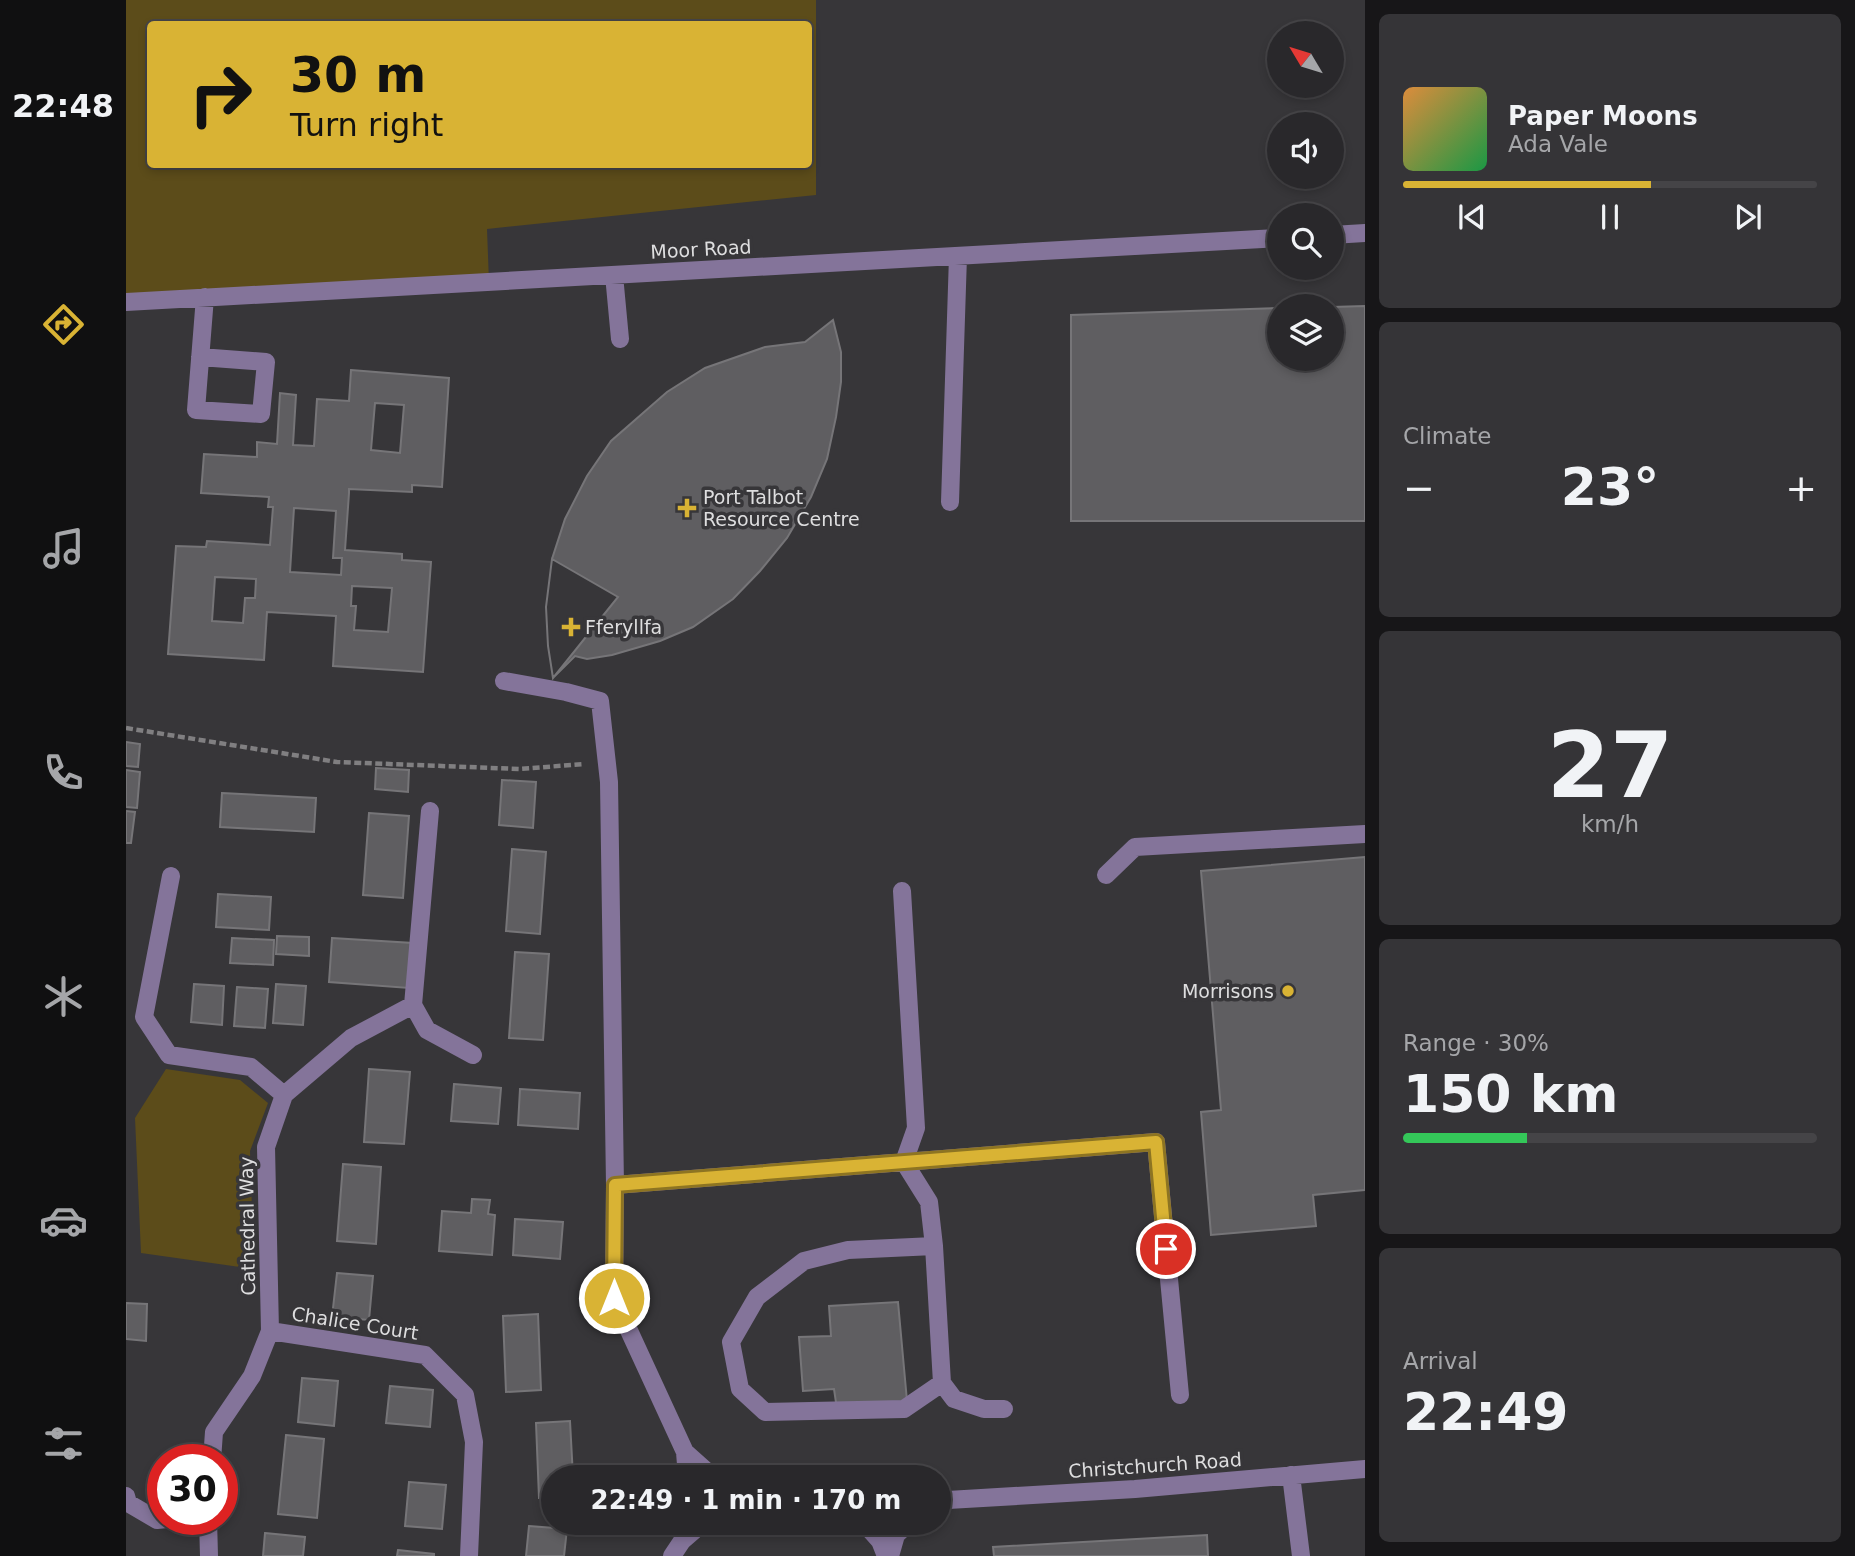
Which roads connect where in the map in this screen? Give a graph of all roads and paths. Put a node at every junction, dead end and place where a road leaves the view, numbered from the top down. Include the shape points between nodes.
1 (1365, 233) edge
2 (1344, 234) edge
3 (1267, 239) edge
4 (958, 256) junction
5 (614, 275) junction
6 (205, 297) junction
7 (126, 302) edge
8 (620, 339) dead end
9 (200, 358) junction
10 (950, 502) dead end
11 (504, 681) dead end
12 (126, 728) edge
13 (607, 764) junction
14 (430, 811) dead end
15 (1365, 834) edge
16 (1106, 875) dead end
17 (171, 876) dead end
18 (902, 891) dead end
19 (413, 1005) junction
20 (473, 1055) dead end
21 (284, 1095) junction
22 (904, 1162) junction
23 (615, 1185) junction
24 (934, 1246) junction
25 (270, 1331) junction
26 (942, 1383) junction
27 (1180, 1395) dead end
28 (1004, 1409) dead end
29 (213, 1444) edge
30 (685, 1452) junction
31 (686, 1465) edge
32 (700, 1465) edge
33 (1365, 1469) edge
34 (1292, 1475) junction
35 (951, 1501) edge
36 (127, 1502) edge
37 (147, 1514) edge
38 (208, 1535) edge
39 (875, 1535) edge
40 (896, 1535) edge
41 (209, 1556) edge
42 (469, 1556) edge
43 (888, 1556) edge
44 (1301, 1556) edge

1 - 2 street
3 - 4 street, Moor Road
4 - 5 street, Moor Road
4 - 10 street
5 - 6 street, Moor Road
5 - 8 street
6 - 7 street, Moor Road
6 - 9 street
9 - 9 street via 196,410 261,414 266,362
11 - 13 street via 600,701
12 - 13 path via 337,762 520,769
13 - 23 street
14 - 19 street
15 - 16 street via 1135,848
17 - 21 street via 144,1017 169,1055 251,1067
18 - 22 street via 916,1128
19 - 20 street via 427,1030
19 - 21 street via 351,1038
21 - 25 street, Cathedral Way via 266,1147
22 - 23 street
22 - 24 street via 929,1202
22 - 27 street via 1156,1142
23 - 30 street via 614,1298
24 - 26 street
24 - 26 street via 848,1250 804,1261 757,1297 731,1342 740,1389 765,1412 904,1409
25 - 29 street, Cathedral Way via 252,1376 214,1432
25 - 42 street, Chalice Court via 425,1355 465,1395 474,1441
26 - 28 street via 954,1399 984,1409
30 - 31 street
30 - 32 street
33 - 34 street, Christchurch Road
34 - 35 street, Christchurch Road
34 - 44 street
36 - 37 street
38 - 41 street
39 - 43 street
40 - 43 street

